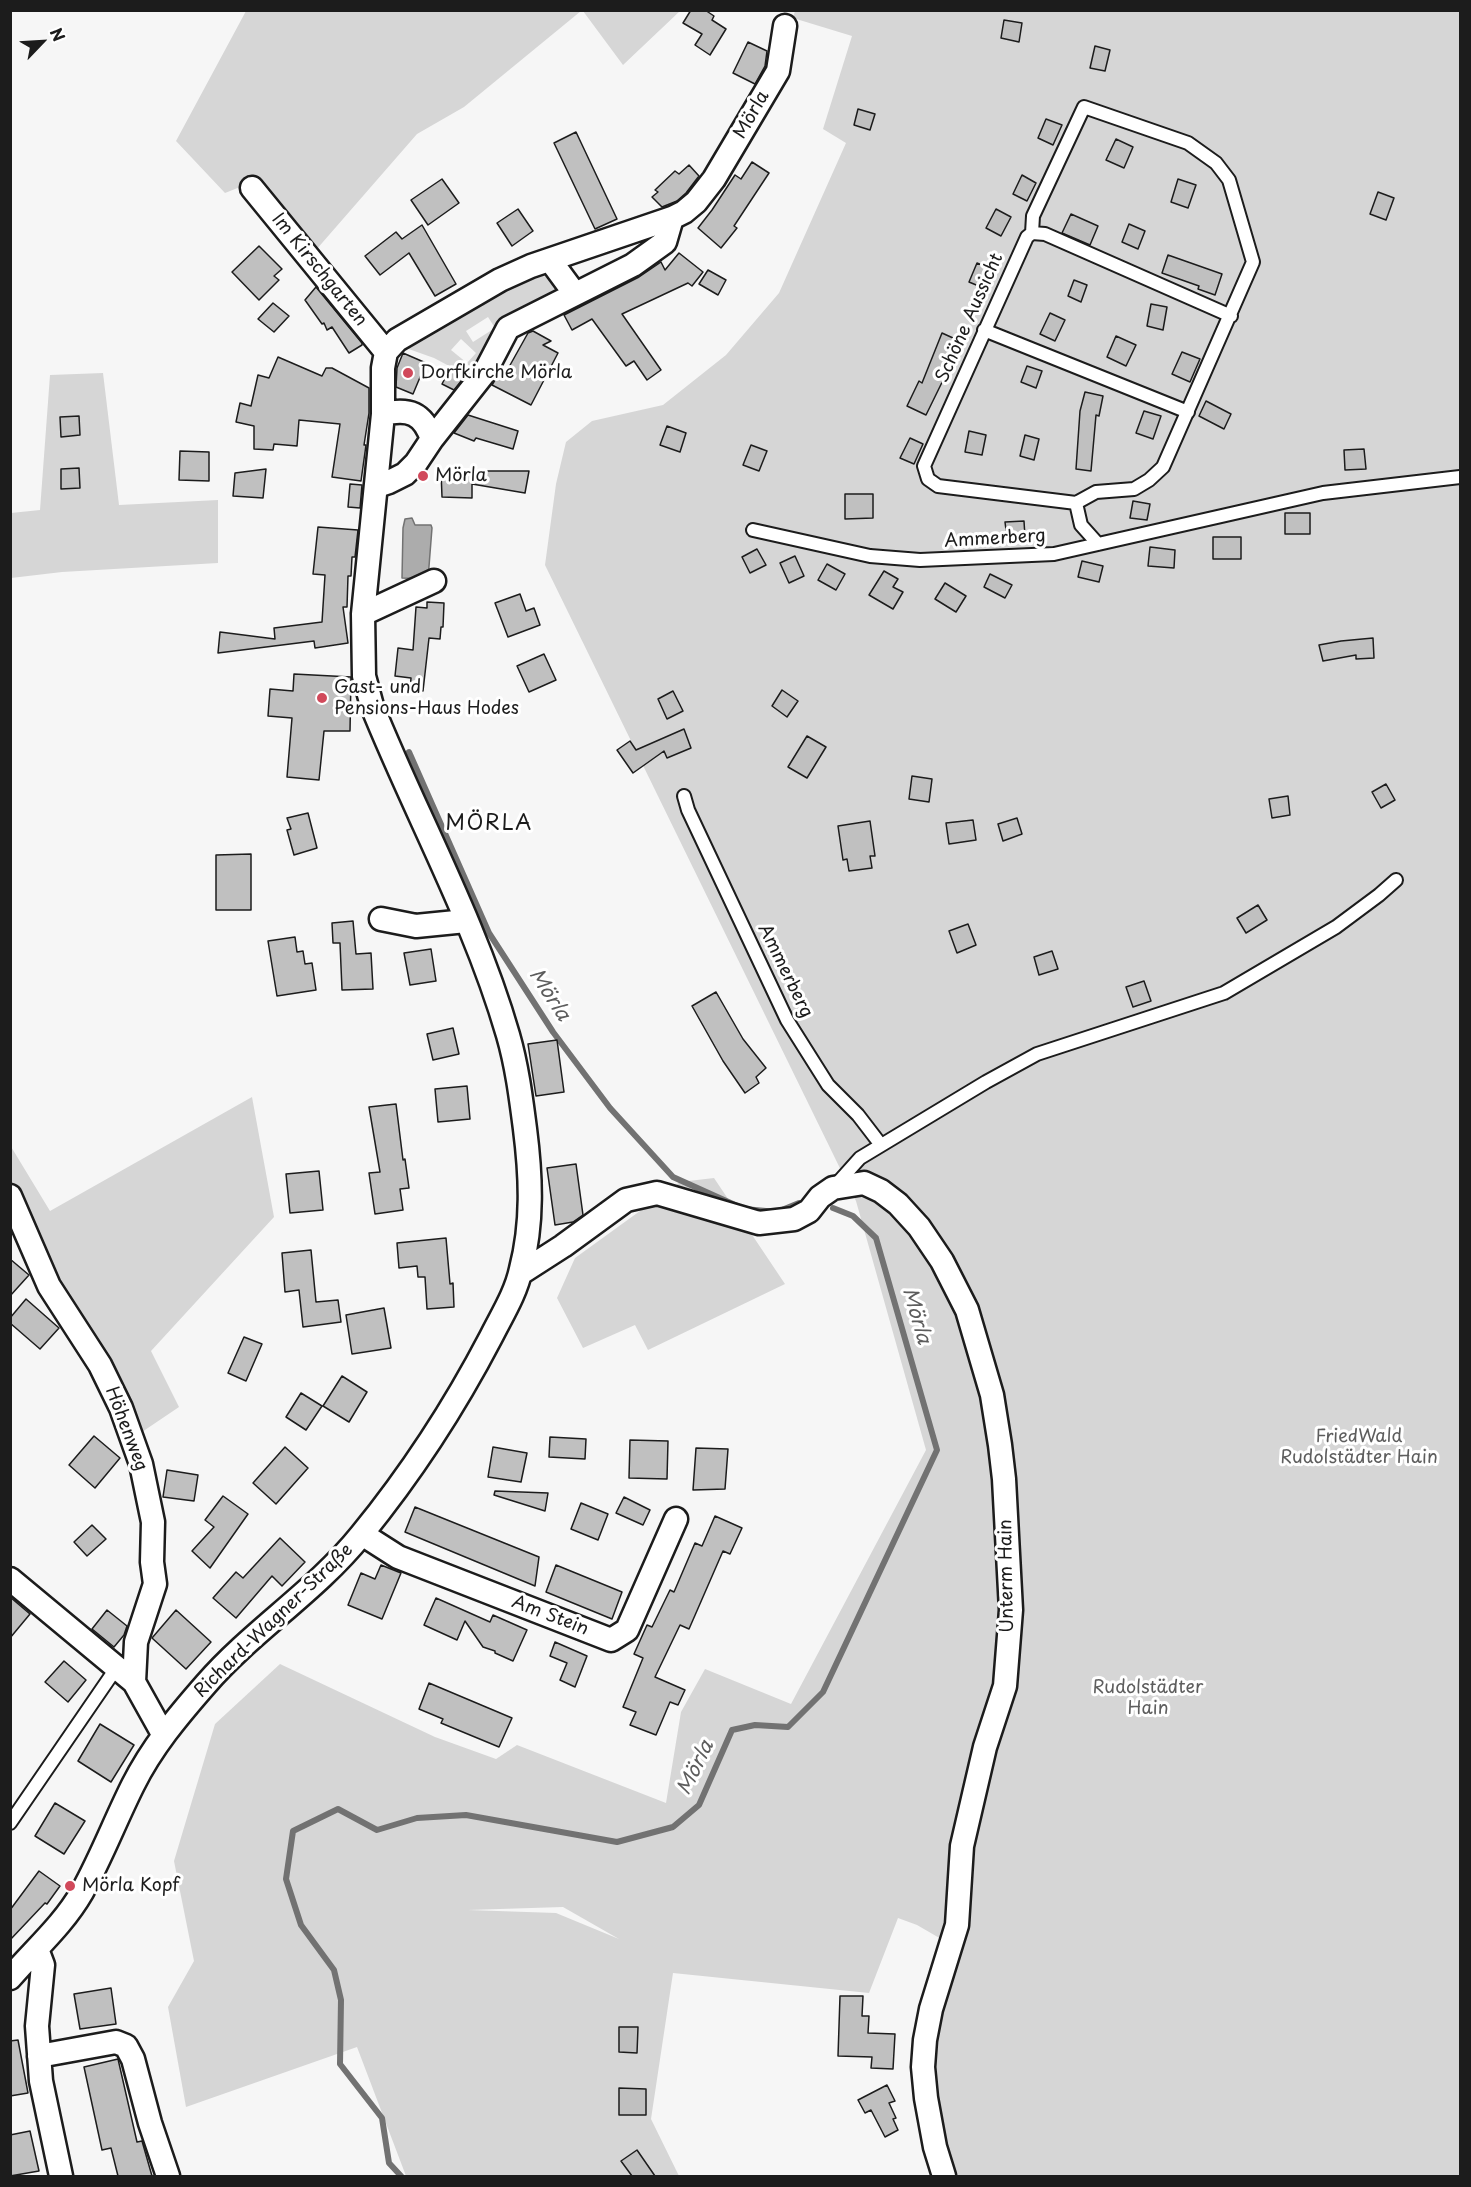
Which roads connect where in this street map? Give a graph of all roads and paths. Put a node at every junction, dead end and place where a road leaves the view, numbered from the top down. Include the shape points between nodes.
1 (785, 26) dead end
2 (252, 188) dead end
3 (672, 218) junction
4 (1032, 233) junction
5 (550, 260) junction
6 (575, 294) junction
7 (1231, 316) junction
8 (984, 330) junction
9 (386, 352) junction
10 (1188, 412) junction
11 (383, 414) junction
12 (432, 439) junction
13 (1461, 477) edge
14 (377, 486) junction
15 (1076, 503) junction
16 (753, 530) dead end
17 (1098, 544) junction
18 (434, 581) dead end
19 (363, 614) junction
20 (684, 796) dead end
21 (1396, 880) dead end
22 (381, 919) dead end
23 (466, 921) junction
24 (881, 1145) junction
25 (833, 1188) junction
26 (10, 1196) edge
27 (521, 1272) junction
28 (676, 1519) dead end
29 (362, 1534) junction
30 (10, 1579) edge
31 (117, 1667) junction
32 (134, 1682) junction
33 (163, 1734) junction
34 (10, 1823) edge
35 (37, 1949) junction
36 (10, 1978) edge
37 (39, 2056) junction
38 (61, 2176) edge
39 (168, 2176) edge
40 (944, 2176) edge

1 - 3 street, Mörla via 778,71 714,179 696,202
2 - 9 street, Im Kirschgarten
3 - 5 street, Mörla
3 - 6 street via 665,242 633,265
4 - 7 lane via 1045,234
4 - 7 lane, Schöne Aussicht via 1034,216 1084,107 1188,143 1216,163 1229,180 1253,262
4 - 8 lane, Schöne Aussicht
5 - 6 street
5 - 9 street, Mörla via 500,280 397,340
6 - 12 street via 508,328 485,372
7 - 10 lane
8 - 10 lane
8 - 15 lane, Schöne Aussicht via 924,466 928,479 938,486
9 - 11 street
10 - 15 lane via 1163,467 1149,480 1134,489 1096,492
11 - 12 street via 406,411 416,415
11 - 14 street
12 - 14 street via 405,474
13 - 17 lane via 1323,493
14 - 19 street
15 - 17 lane via 1081,525
16 - 17 lane, Ammerberg via 870,556 920,560 1054,554
18 - 19 street
19 - 23 street via 364,676 372,706
20 - 24 lane, Ammerberg via 787,1020 828,1085
21 - 24 lane via 1336,927 1224,993 1037,1054
22 - 23 street via 416,926
23 - 27 street via 493,990 519,1081 530,1164 530,1209
24 - 25 lane via 860,1158
25 - 27 street via 794,1219 759,1222 657,1193 626,1200
25 - 40 street, Unterm Hain via 864,1183 881,1191 919,1227 942,1261 967,1310 992,1395 1004,1479 1011,1610 1005,1686 985,1747 962,1846 957,1925 925,2040 926,2098
26 - 32 street, Höhenweg via 49,1286 100,1365 141,1464 153,1522 155,1584 135,1641
27 - 29 street via 458,1396
28 - 29 street, Am Stein via 627,1630 611,1640 398,1557
29 - 33 street, Richard-Wagner-Straße via 339,1560 230,1658
30 - 31 street
31 - 32 street
31 - 34 lane
32 - 33 street
33 - 35 street, Richard-Wagner-Straße via 134,1782 83,1889
35 - 36 street, Richard-Wagner-Straße
35 - 37 street via 43,1965 37,2026
37 - 38 street
37 - 39 street via 116,2042 126,2046

